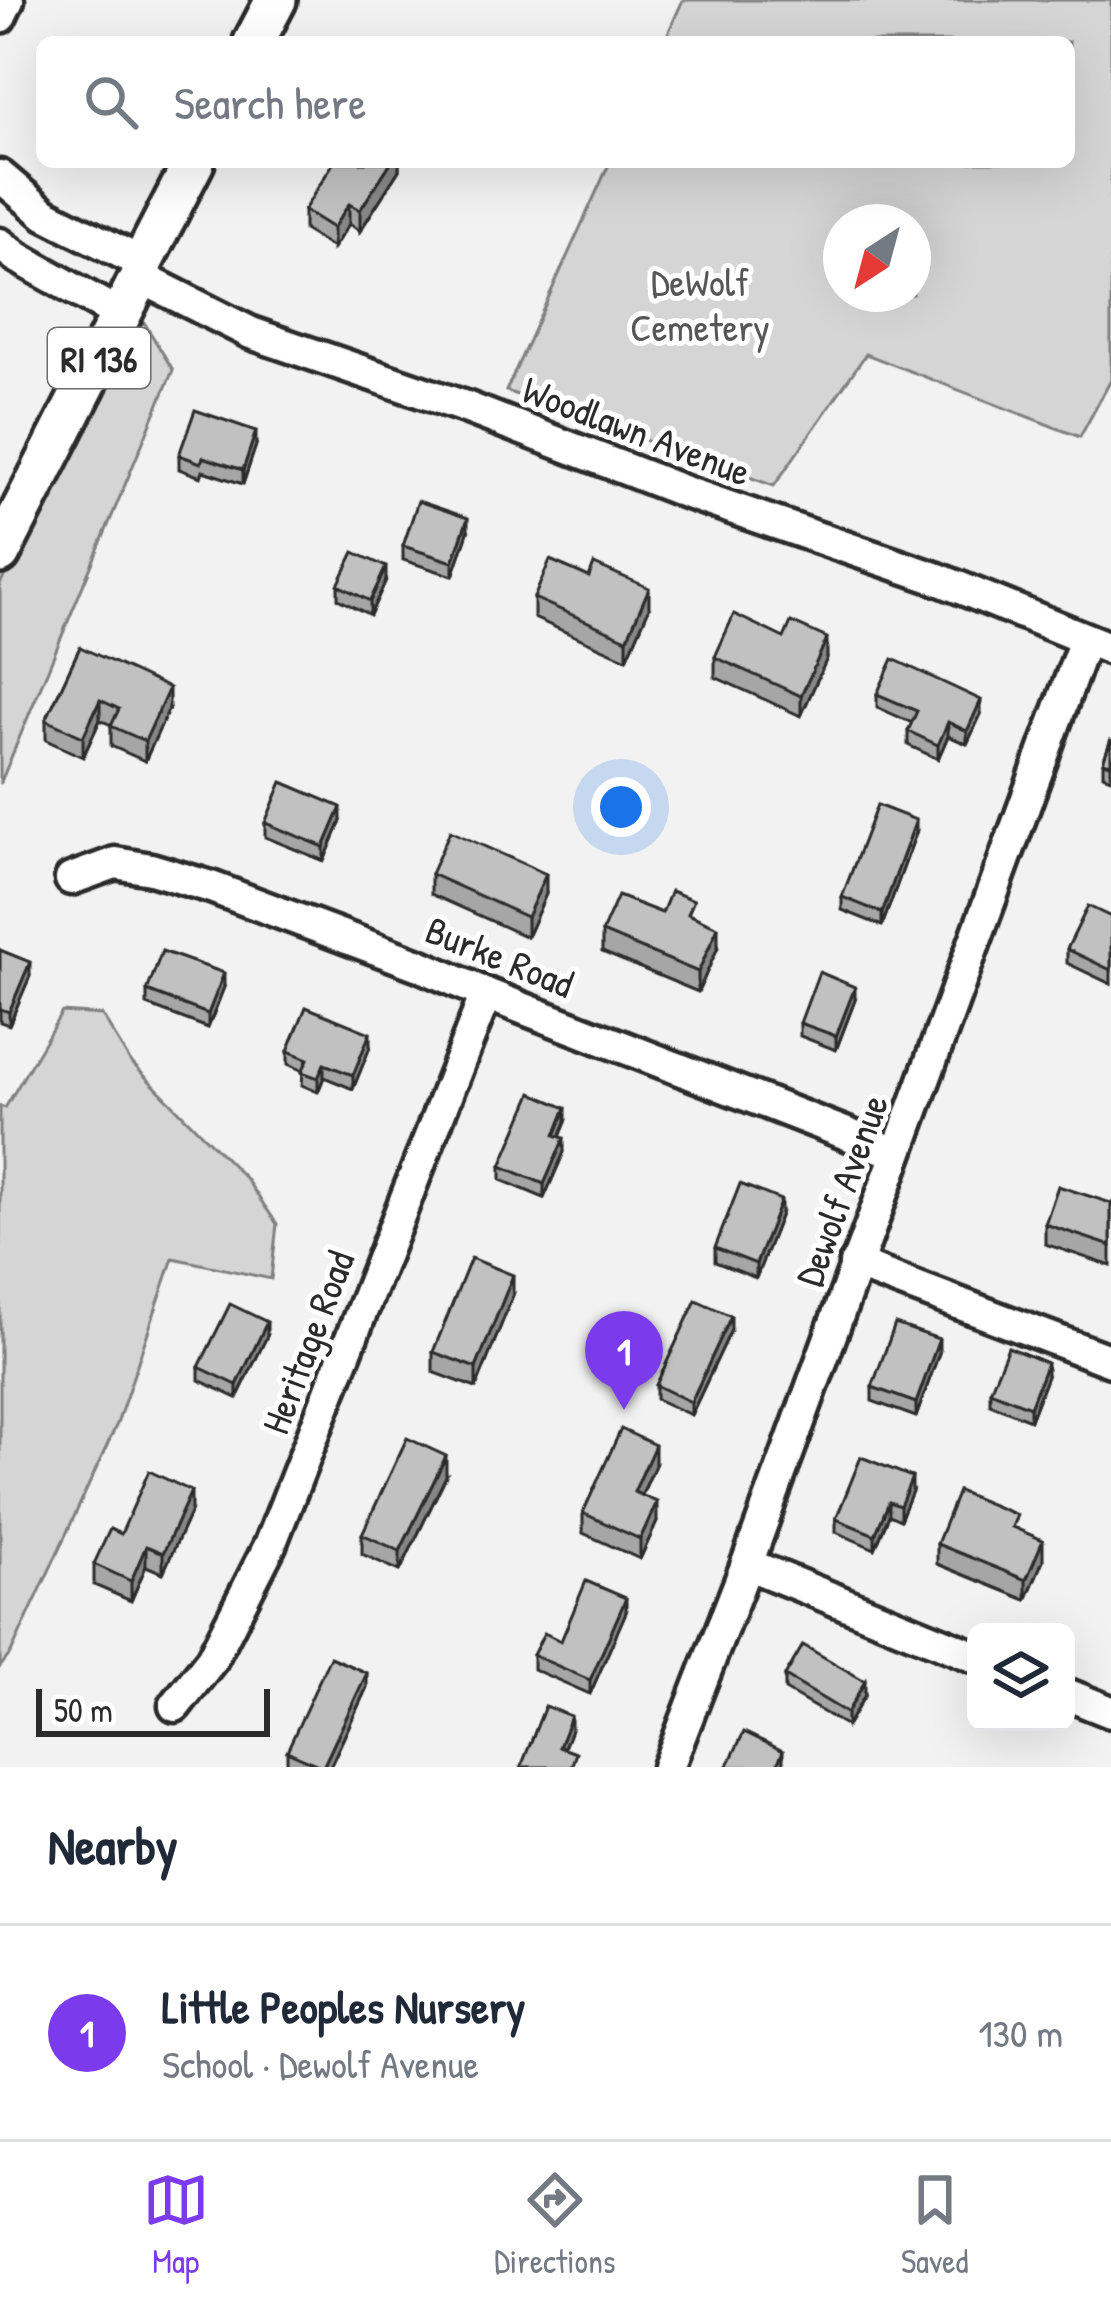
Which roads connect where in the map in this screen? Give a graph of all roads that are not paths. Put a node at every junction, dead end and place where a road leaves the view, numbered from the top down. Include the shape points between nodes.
1 (8, 0) edge
2 (276, 0) edge
3 (0, 16) edge
4 (257, 36) edge
5 (191, 168) edge
6 (0, 176) edge
7 (34, 205) junction
8 (5, 248) edge
9 (141, 270) junction
10 (121, 315) junction
11 (0, 554) edge
12 (1098, 644) edge
13 (71, 879) dead end
14 (486, 994) junction
15 (896, 1153) junction
16 (855, 1264) junction
17 (1111, 1361) edge
18 (747, 1564) junction
19 (967, 1653) edge
20 (1075, 1698) edge
21 (176, 1706) dead end
22 (1111, 1712) edge
23 (668, 1767) edge

1 - 3 street
2 - 4 main road
5 - 9 main road, RI 136
6 - 7 street, Woodlawn Avenue
7 - 8 street
7 - 9 street, Woodlawn Avenue
8 - 10 street
9 - 10 main road, RI 136
9 - 12 street, Woodlawn Avenue via 251,333
10 - 11 main road, RI 136
12 - 15 street, Dewolf Avenue
13 - 14 street, Burke Road via 115,863 151,868
14 - 15 street, Burke Road
14 - 21 street, Heritage Road via 269,1545 212,1659
15 - 16 street, Dewolf Avenue
16 - 17 street
16 - 18 street, Dewolf Avenue
18 - 19 street
18 - 23 street, Dewolf Avenue
20 - 22 street

